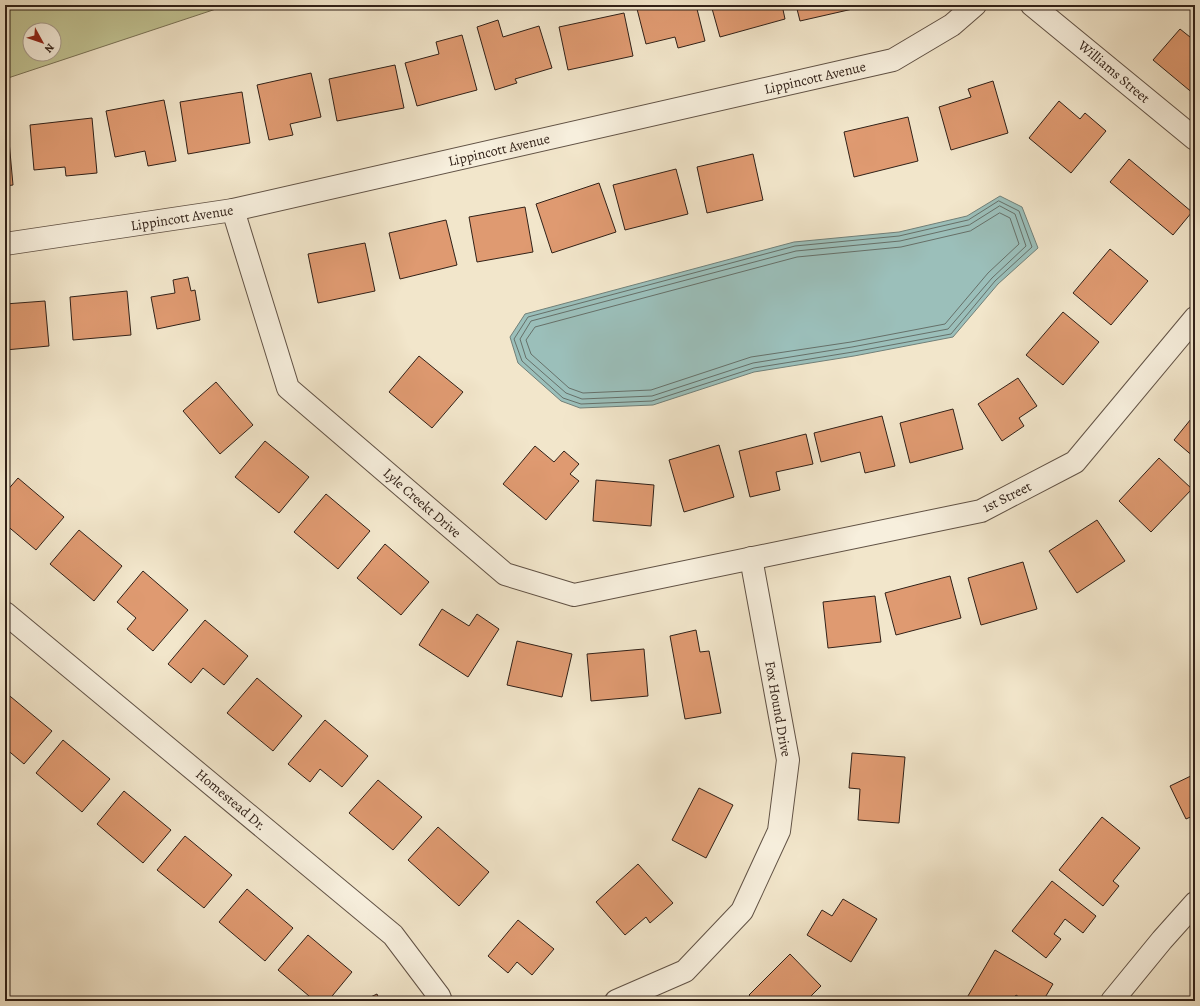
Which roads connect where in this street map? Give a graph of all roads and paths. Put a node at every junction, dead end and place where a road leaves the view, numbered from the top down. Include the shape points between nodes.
1 (975, 5) edge
2 (1032, 5) edge
3 (1195, 140) edge
4 (233, 210) junction
5 (5, 244) edge
6 (1195, 318) edge
7 (751, 558) junction
8 (5, 613) edge
9 (1195, 903) edge
10 (441, 1001) edge
11 (616, 1001) edge
12 (1112, 1001) edge

1 - 4 street, Lippincott Avenue via 952,25 892,60
2 - 3 street, Williams Street
4 - 5 street, Lippincott Avenue
4 - 7 street, Lyle Creekt Drive via 288,388 505,574 574,595
6 - 7 street, 1st Street via 1075,462 981,511
7 - 11 street, Fox Hound Drive via 788,760 779,831 742,911 685,971
8 - 10 street, Homestead Dr. via 393,935
9 - 12 street

